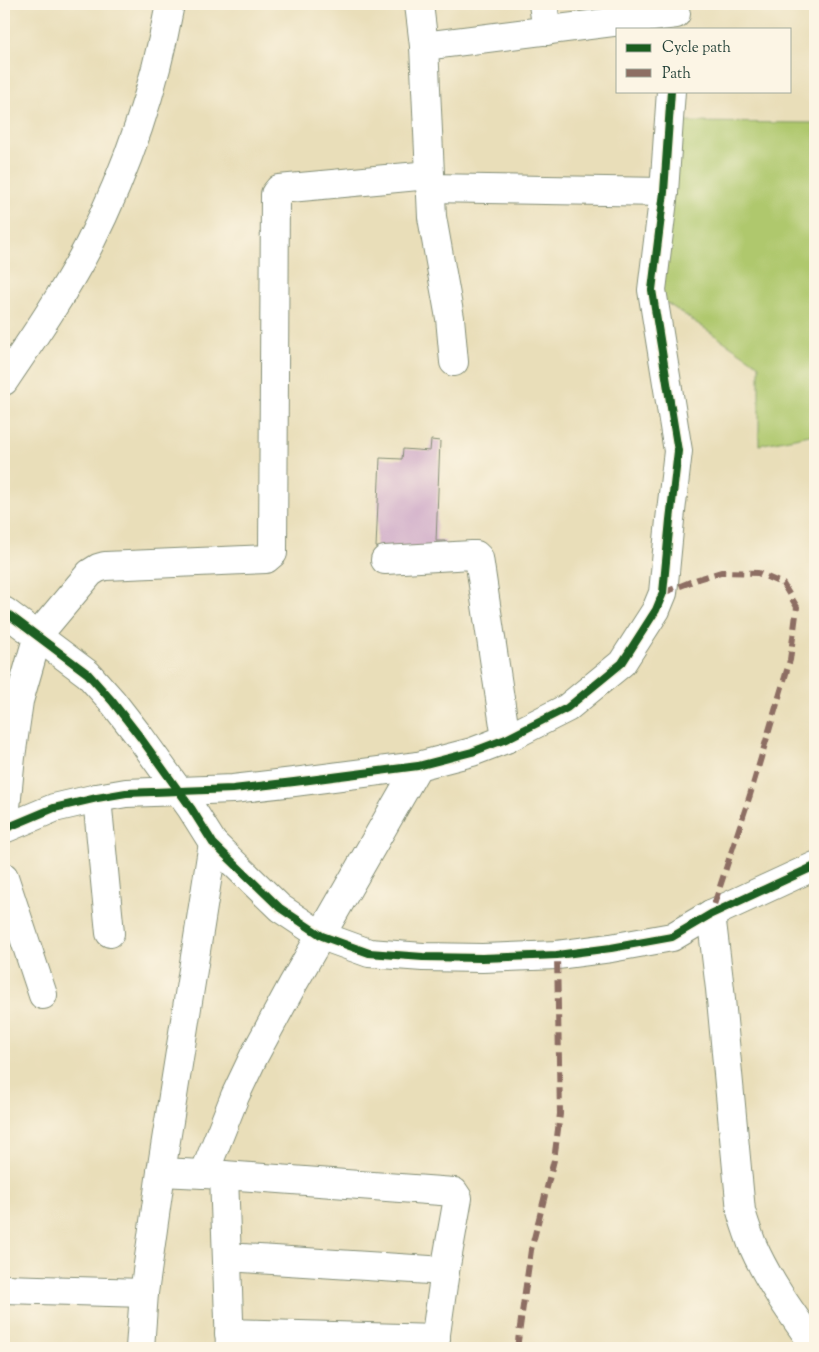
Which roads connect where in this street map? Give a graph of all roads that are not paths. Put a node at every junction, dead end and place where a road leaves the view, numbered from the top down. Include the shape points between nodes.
1 (170, 4) edge
2 (419, 4) edge
3 (543, 4) edge
4 (676, 15) edge
5 (547, 31) junction
6 (424, 46) junction
7 (671, 92) edge
8 (429, 182) junction
9 (664, 192) junction
10 (454, 362) dead end
11 (4, 381) edge
12 (385, 560) dead end
13 (4, 612) edge
14 (38, 635) junction
15 (506, 739) junction
16 (418, 766) junction
17 (177, 791) junction
18 (97, 798) junction
19 (4, 828) edge
20 (213, 844) junction
21 (815, 866) edge
22 (4, 877) edge
23 (710, 914) junction
24 (110, 933) dead end
25 (322, 936) junction
26 (43, 995) dead end
27 (161, 1172) junction
28 (214, 1174) junction
29 (228, 1258) junction
30 (445, 1271) junction
31 (4, 1289) edge
32 (144, 1292) junction
33 (230, 1341) edge
34 (435, 1343) edge
35 (815, 1346) edge
36 (140, 1348) edge

1 - 11 street via 148,95 117,185 51,312
2 - 6 street
3 - 5 street
4 - 5 street
5 - 6 street
6 - 8 street
7 - 9 street
8 - 9 street
8 - 10 street
8 - 14 street via 278,189 275,194 274,548 270,557 98,568 90,573
9 - 15 street via 652,290 678,451 663,593 656,610 622,663 567,708
12 - 15 street via 472,555 479,558
13 - 14 street
14 - 17 street via 88,674 140,737
14 - 19 street via 20,701
15 - 16 street
16 - 17 street via 233,789
16 - 25 street
17 - 18 street
17 - 20 street
18 - 19 street via 54,808
18 - 24 street
20 - 25 street via 280,908
20 - 27 street
21 - 23 street
22 - 26 street
23 - 25 street via 672,937 557,955 482,958 369,953
23 - 35 street via 740,1211 769,1277
25 - 28 street via 254,1056 231,1105
27 - 28 street
27 - 32 street
28 - 29 street
28 - 30 street via 454,1192 458,1198
29 - 30 street
29 - 33 street
30 - 34 street
31 - 32 street
32 - 36 street
33 - 34 street

